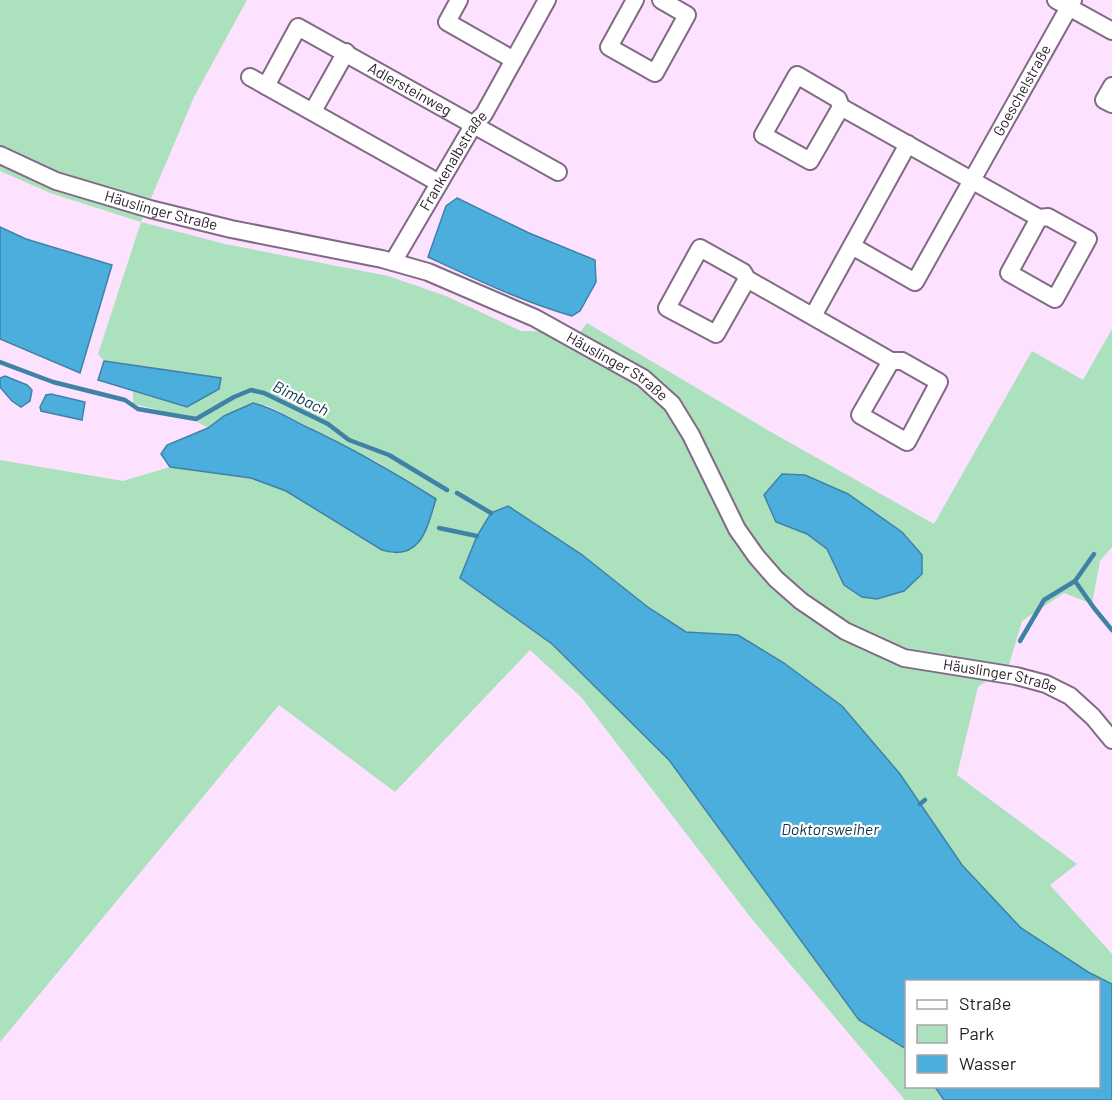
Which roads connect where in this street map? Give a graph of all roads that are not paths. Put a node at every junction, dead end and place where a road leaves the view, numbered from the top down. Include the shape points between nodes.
1 (459, 0) edge
2 (547, 0) edge
3 (635, 0) edge
4 (661, 0) edge
5 (1066, 2) edge
6 (1112, 31) edge
7 (346, 52) junction
8 (514, 60) junction
9 (250, 76) dead end
10 (266, 86) junction
11 (1112, 86) edge
12 (1112, 104) edge
13 (841, 107) junction
14 (313, 111) junction
15 (474, 124) junction
16 (908, 144) junction
17 (0, 155) edge
18 (558, 172) dead end
19 (972, 180) junction
20 (439, 183) junction
21 (1039, 218) junction
22 (852, 246) junction
23 (393, 262) junction
24 (747, 279) junction
25 (813, 317) junction
26 (891, 361) junction
27 (1112, 740) edge

1 - 8 street via 447,22
2 - 8 street, Frankenalbstraße
3 - 4 street via 609,47 656,73 687,15
5 - 6 street
5 - 19 street, Goeschelstraße
7 - 10 street, Adlersteinweg via 298,27
7 - 14 street
7 - 15 street, Adlersteinweg
8 - 15 street, Frankenalbstraße via 484,114
9 - 10 street
10 - 14 street
11 - 12 street via 1104,100
13 - 13 street via 810,161 763,135 797,75 838,99
13 - 16 street
14 - 20 street
15 - 18 street, Adlersteinweg
15 - 20 street, Frankenalbstraße
16 - 19 street
16 - 22 street
17 - 23 street, Häuslinger Straße via 56,181 150,209
19 - 21 street
19 - 22 street, Goeschelstraße via 915,282
20 - 23 street, Frankenalbstraße
21 - 21 street via 1048,217 1088,239 1055,299 1009,273
22 - 25 street
23 - 27 street, Häuslinger Straße via 429,272 535,318 643,378 672,404 737,529 756,556 801,601 844,631 904,658 1046,684 1070,696
24 - 24 street via 716,334 667,308 700,248 743,272
24 - 25 street
25 - 26 street
26 - 26 street via 902,361 939,382 907,442 860,415

